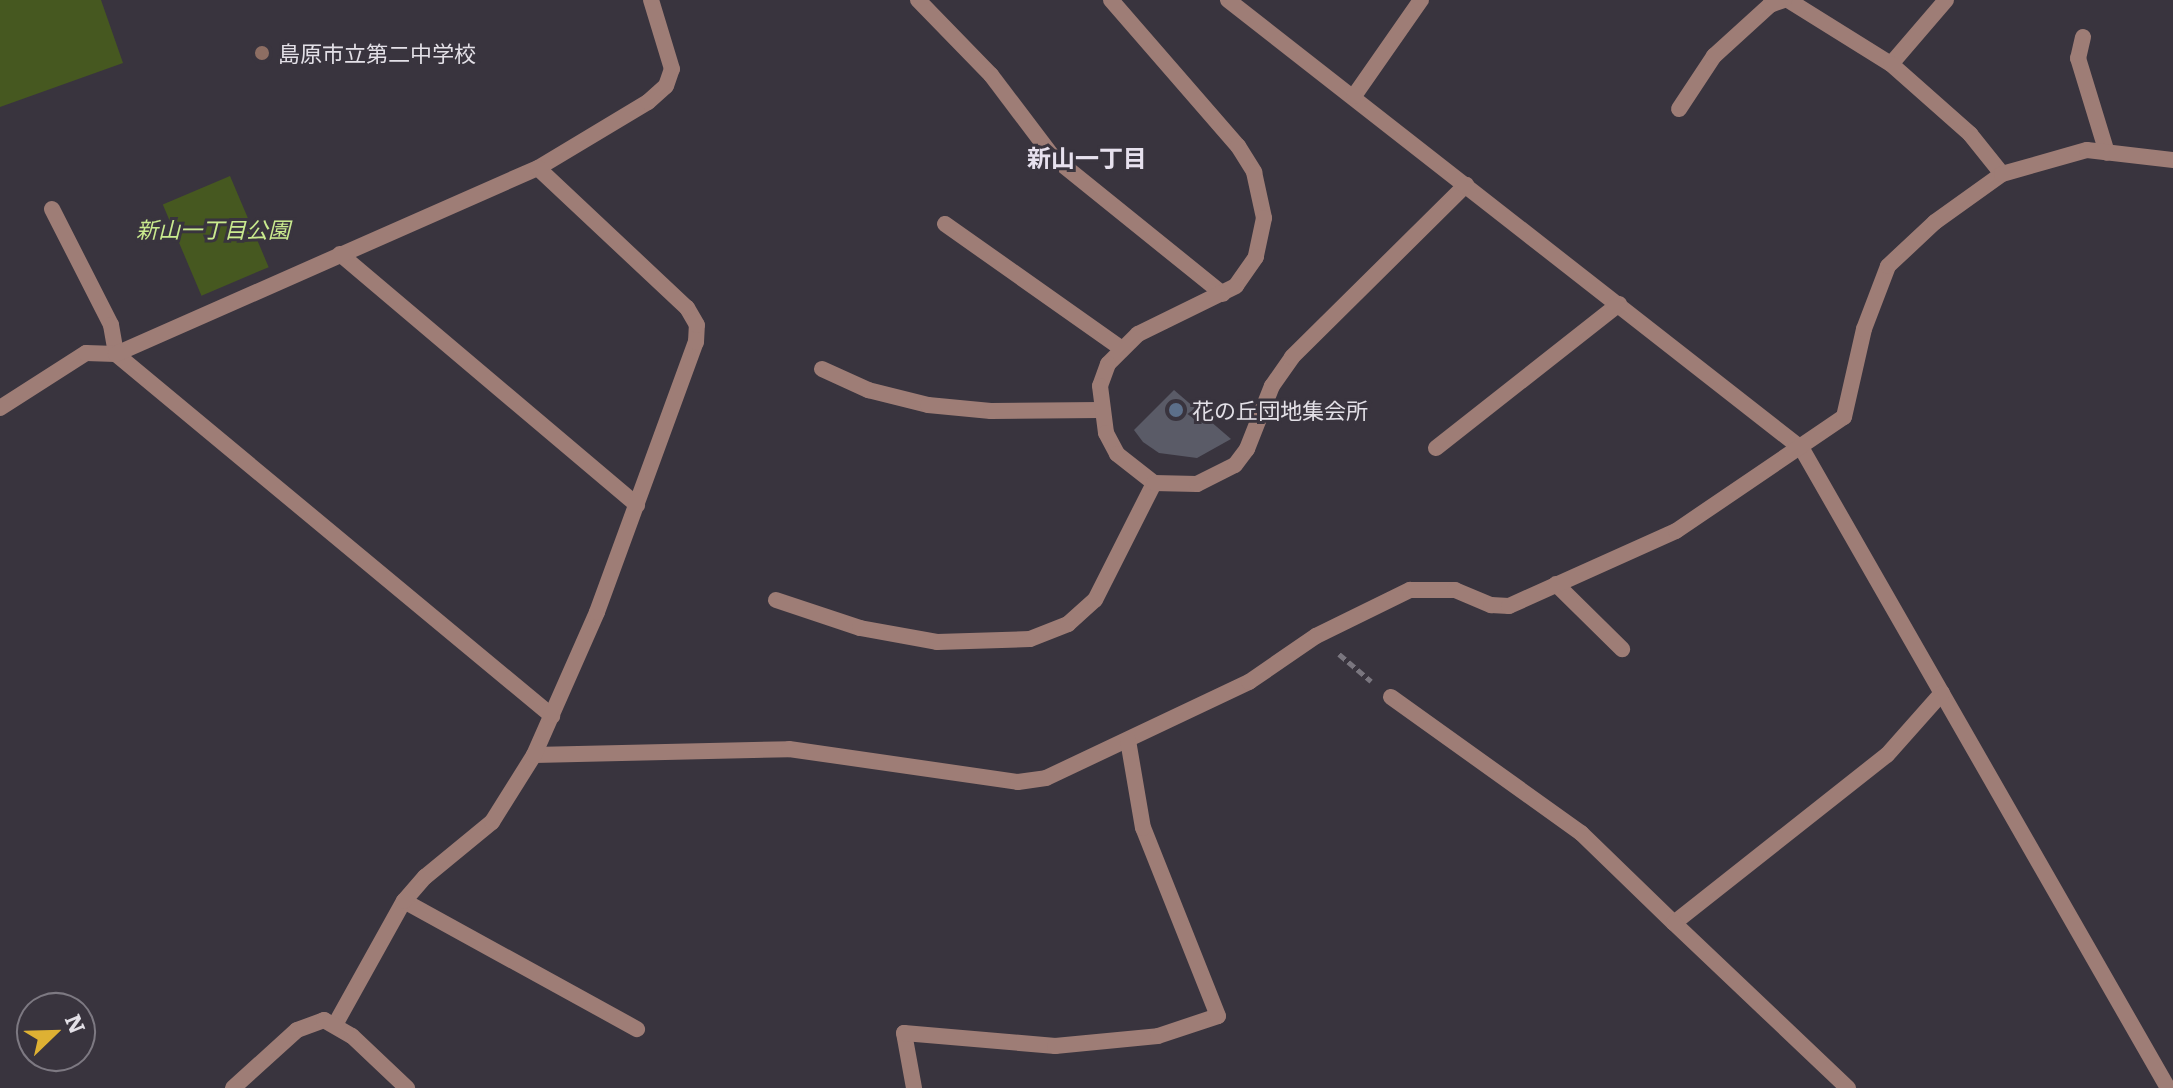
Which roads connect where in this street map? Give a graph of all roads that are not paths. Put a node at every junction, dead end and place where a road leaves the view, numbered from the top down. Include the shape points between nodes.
1 (651, 0) edge
2 (918, 0) edge
3 (1111, 0) edge
4 (1228, 0) edge
5 (1421, 0) edge
6 (1786, 0) edge
7 (1946, 0) edge
8 (2083, 37) dead end
9 (1891, 64) junction
10 (1354, 96) junction
11 (1679, 109) dead end
12 (2107, 153) junction
13 (2173, 160) edge
14 (538, 168) junction
15 (2002, 174) junction
16 (1466, 185) junction
17 (52, 209) dead end
18 (945, 224) dead end
19 (340, 254) junction
20 (1223, 294) junction
21 (1619, 304) junction
22 (1121, 348) junction
23 (116, 354) junction
24 (822, 369) dead end
25 (0, 408) edge
26 (1100, 410) junction
27 (1436, 448) dead end
28 (1802, 449) junction
29 (1154, 483) junction
30 (637, 505) junction
31 (1556, 584) junction
32 (776, 600) dead end
33 (1622, 649) dead end
34 (1942, 693) junction
35 (1391, 697) road end
36 (552, 716) junction
37 (1128, 740) junction
38 (534, 755) junction
39 (404, 901) junction
40 (1674, 923) junction
41 (336, 1023) junction
42 (637, 1029) dead end
43 (233, 1088) edge
44 (407, 1088) edge
45 (914, 1088) edge
46 (1848, 1088) edge
47 (2168, 1088) edge

1 - 14 street via 670,50 672,69 666,86
2 - 20 street via 991,75 1053,157
3 - 20 street via 1238,146 1254,172 1264,218 1262,237 1248,273
4 - 10 street
5 - 10 street
6 - 9 street
6 - 11 street via 1770,5 1714,56
7 - 9 street
8 - 12 street via 2078,58
9 - 15 street via 1970,134
10 - 16 street
12 - 13 street
12 - 15 street via 2087,150
14 - 19 street
14 - 30 street via 687,308 697,325 696,342
15 - 28 street via 1935,222 1888,266 1864,329 1844,417
16 - 21 street
16 - 29 street via 1292,357 1272,386 1247,449 1235,465 1197,484
17 - 23 street via 111,325
18 - 22 street
19 - 23 street
19 - 30 street
20 - 22 street via 1156,324
21 - 27 street
21 - 28 street
22 - 26 street via 1100,386
23 - 25 street via 86,353
23 - 36 street
24 - 26 street via 868,390 928,405 991,411
26 - 29 street via 1117,454
28 - 31 street via 1676,531
28 - 34 street
29 - 32 street via 1095,600 1068,624 1030,639 937,642 860,628
30 - 36 street
31 - 33 street
31 - 37 street via 1509,606 1491,605 1455,590 1410,590 1316,636 1249,682
34 - 40 street via 1887,755
34 - 47 street
35 - 40 street via 1581,833
36 - 38 street
37 - 38 street via 1046,778 1018,782 789,749
37 - 45 street via 1143,828 1218,1016 1158,1036 1055,1046 904,1033
38 - 39 street via 492,822
39 - 41 street
39 - 42 street
40 - 46 street
41 - 43 street via 324,1020 297,1030
41 - 44 street

